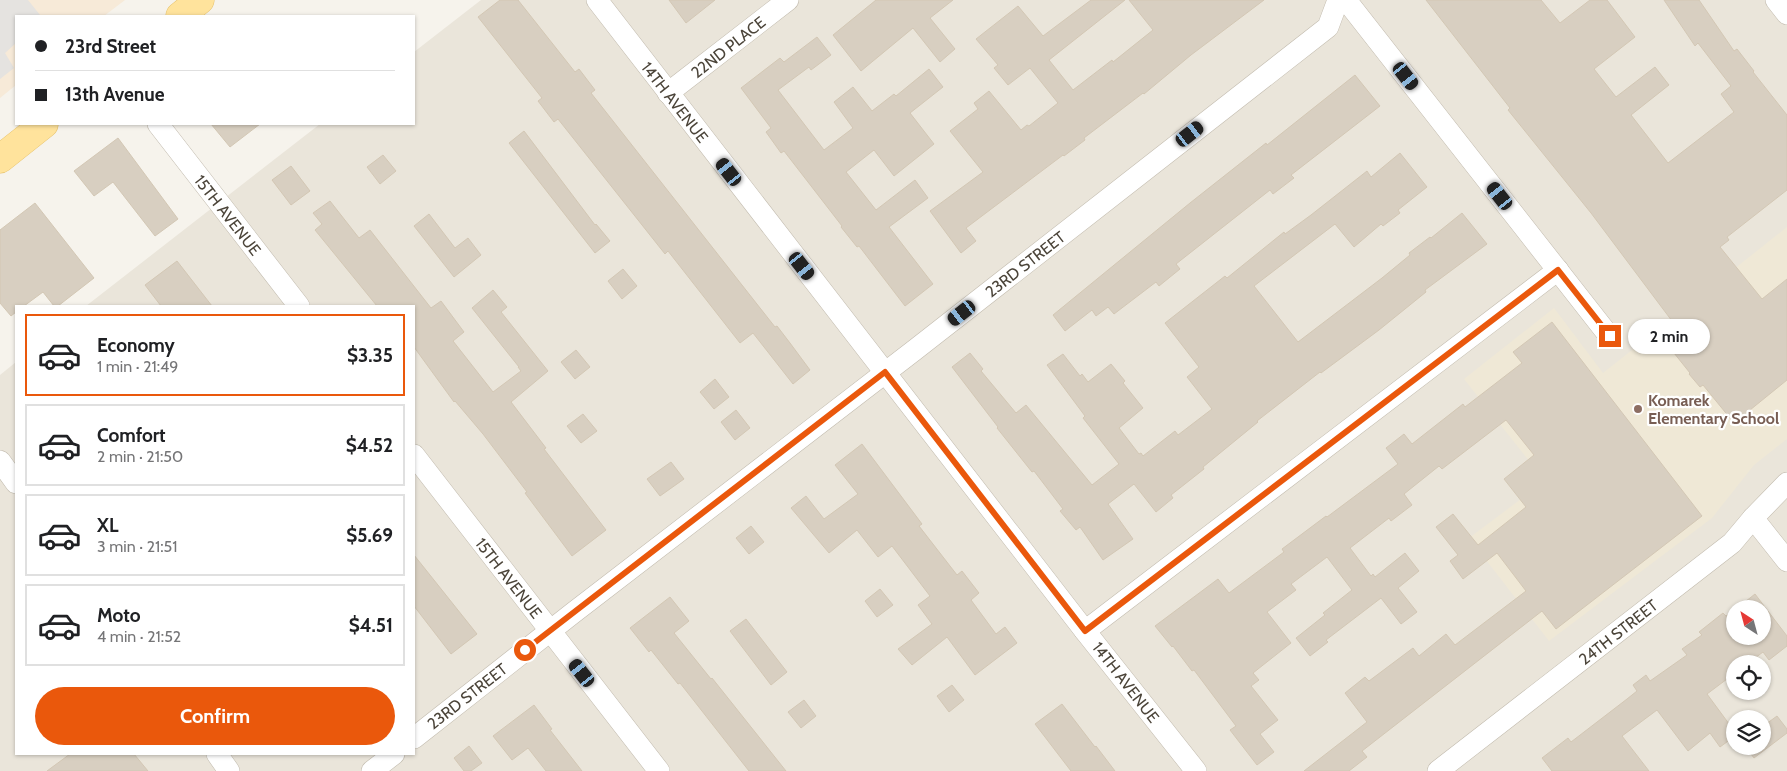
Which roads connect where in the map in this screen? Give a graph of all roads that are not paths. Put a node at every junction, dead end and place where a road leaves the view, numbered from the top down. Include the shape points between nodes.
1 (200, 0) edge
2 (597, 0) edge
3 (788, 0) edge
4 (1338, 0) edge
5 (1346, 0) edge
6 (1776, 0) edge
7 (1787, 14) edge
8 (181, 15) edge
9 (668, 93) junction
10 (43, 125) edge
11 (159, 125) edge
12 (0, 159) edge
13 (1558, 270) junction
14 (298, 305) edge
15 (1610, 336) dead end
16 (885, 372) junction
17 (415, 456) edge
18 (0, 461) edge
19 (15, 482) edge
20 (1787, 483) edge
21 (1753, 518) junction
22 (1787, 561) edge
23 (550, 631) junction
24 (1085, 631) junction
25 (415, 737) edge
26 (218, 755) edge
27 (393, 755) edge
28 (229, 771) edge
29 (372, 771) edge
30 (660, 771) edge
31 (1196, 771) edge
32 (1438, 771) edge

1 - 8 main road
2 - 9 street, 14TH AVENUE
3 - 9 street, 22ND PLACE
4 - 16 street, 23RD STREET via 1328,27
5 - 13 street
6 - 7 street
9 - 16 street, 14TH AVENUE
10 - 12 main road
11 - 14 street, 15TH AVENUE
13 - 15 street
13 - 24 street
16 - 23 street, 23RD STREET
16 - 24 street, 14TH AVENUE
17 - 23 street, 15TH AVENUE
18 - 19 street
20 - 21 street, 24TH STREET
21 - 22 street
21 - 32 street, 24TH STREET via 1732,543
23 - 25 street, 23RD STREET
23 - 30 street, 15TH AVENUE
24 - 31 street, 14TH AVENUE
26 - 28 street
27 - 29 street

